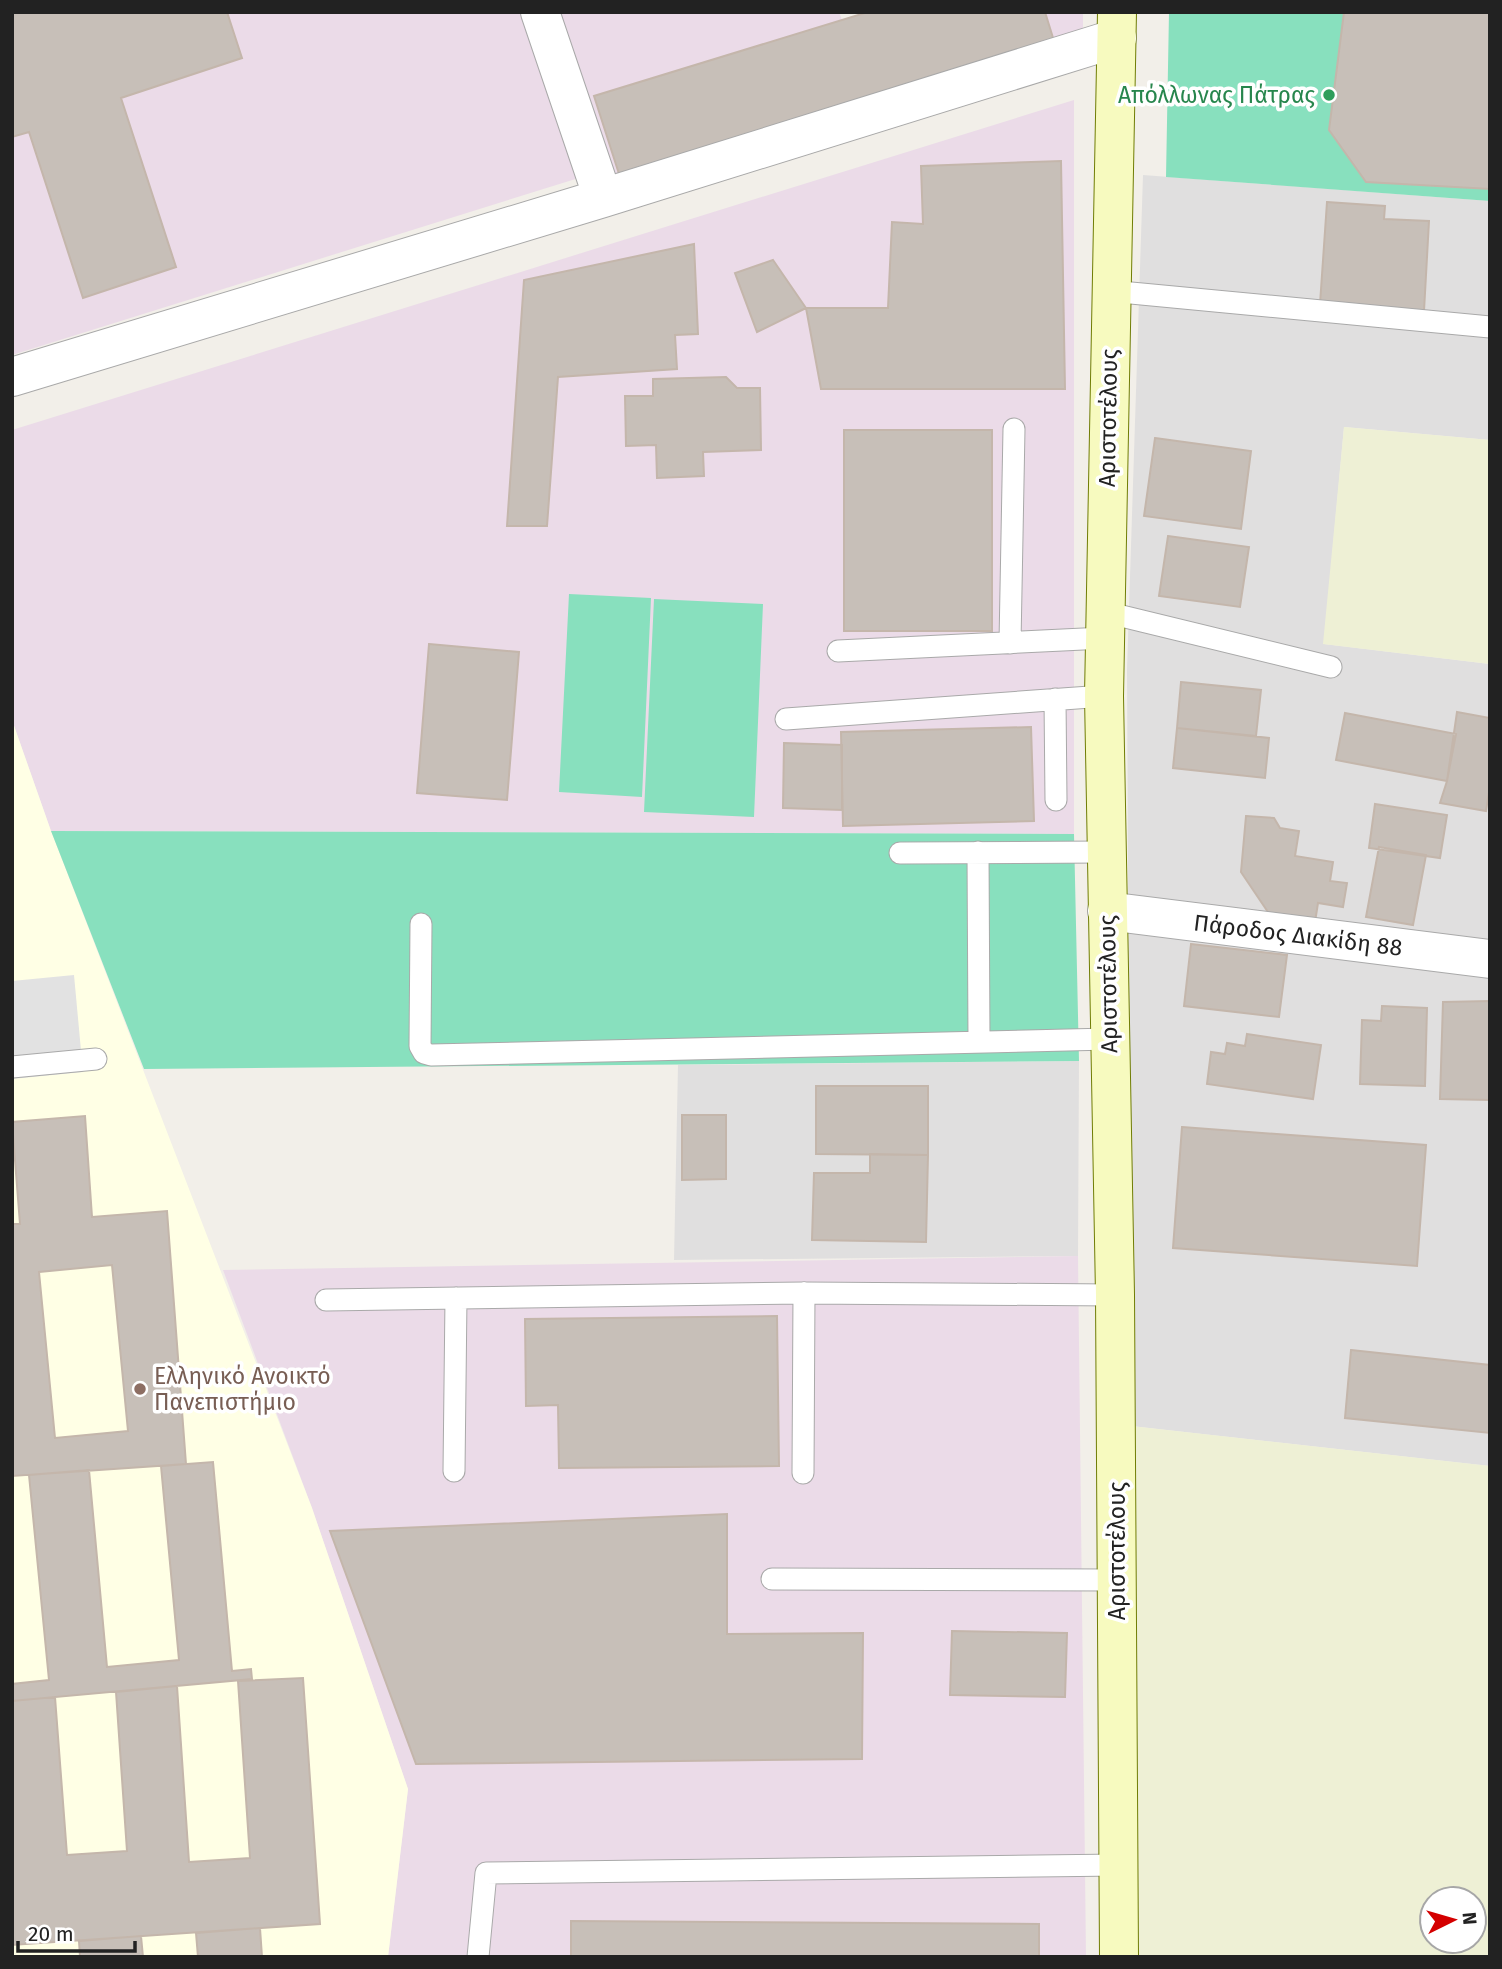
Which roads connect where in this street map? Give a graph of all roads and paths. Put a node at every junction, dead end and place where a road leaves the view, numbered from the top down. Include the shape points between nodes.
1 (540, 12) edge
2 (1117, 25) edge
3 (603, 198) junction
4 (1110, 291) junction
5 (1490, 327) edge
6 (12, 376) edge
7 (1014, 429) dead end
8 (1104, 625) junction
9 (1010, 643) junction
10 (838, 651) dead end
11 (1331, 667) dead end
12 (1104, 696) junction
13 (1055, 699) junction
14 (786, 719) dead end
15 (1056, 800) dead end
16 (978, 852) junction
17 (1105, 852) junction
18 (900, 853) dead end
19 (1107, 911) junction
20 (421, 924) dead end
21 (1490, 960) edge
22 (1109, 1039) junction
23 (979, 1041) junction
24 (96, 1059) dead end
25 (12, 1067) edge
26 (804, 1293) junction
27 (1115, 1296) junction
28 (456, 1298) junction
29 (326, 1300) dead end
30 (454, 1471) dead end
31 (803, 1473) dead end
32 (772, 1579) dead end
33 (1117, 1580) junction
34 (1119, 1865) junction
35 (478, 1957) edge
36 (1119, 1957) edge

1 - 3 street
2 - 3 street
2 - 4 main road, Αριστοτέλους
3 - 6 street
4 - 5 lane
4 - 8 main road, Αριστοτέλους
7 - 9 lane
8 - 9 lane
8 - 11 lane
8 - 12 main road, Αριστοτέλους
9 - 10 lane
12 - 13 lane
12 - 17 main road, Αριστοτέλους
13 - 14 lane
13 - 15 lane
16 - 17 lane
16 - 18 lane
16 - 23 lane
17 - 19 main road, Αριστοτέλους
19 - 21 street, Πάροδος Διακίδη 88
19 - 22 main road, Αριστοτέλους
20 - 23 lane via 420,1046 431,1055
22 - 23 lane
22 - 27 main road, Αριστοτέλους
24 - 25 lane
26 - 27 lane
26 - 28 lane
26 - 31 lane
27 - 33 main road, Αριστοτέλους
28 - 29 lane
28 - 30 lane
32 - 33 lane
33 - 34 main road, Αριστοτέλους
34 - 35 lane via 486,1873
34 - 36 main road, Αριστοτέλους

